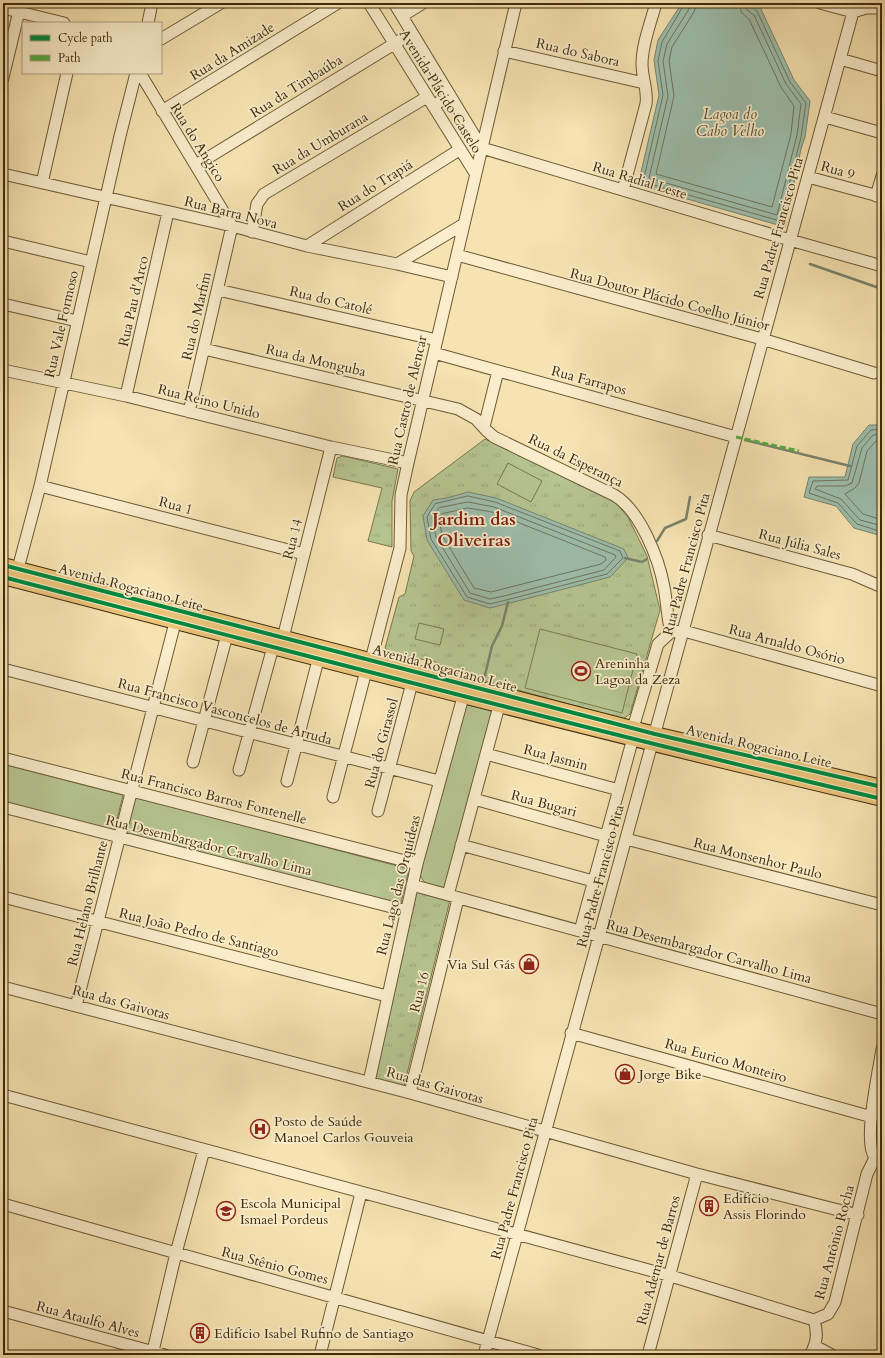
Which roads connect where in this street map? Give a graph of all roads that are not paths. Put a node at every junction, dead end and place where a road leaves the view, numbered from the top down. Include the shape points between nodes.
1 (152, 3) edge
2 (220, 3) edge
3 (338, 3) edge
4 (369, 3) edge
5 (394, 3) edge
6 (423, 3) edge
7 (516, 3) edge
8 (656, 3) edge
9 (820, 3) edge
10 (3, 8) edge
11 (882, 8) edge
12 (19, 11) junction
13 (853, 12) junction
14 (402, 16) junction
15 (60, 22) edge
16 (148, 22) edge
17 (412, 33) junction
18 (162, 38) edge
19 (394, 43) junction
20 (504, 51) junction
21 (840, 58) junction
22 (882, 71) edge
23 (67, 74) edge
24 (136, 74) edge
25 (141, 74) edge
26 (3, 78) edge
27 (644, 83) junction
28 (450, 95) junction
29 (430, 102) junction
30 (162, 111) junction
31 (825, 117) junction
32 (882, 133) edge
33 (482, 148) junction
34 (460, 150) junction
35 (196, 165) junction
36 (475, 173) junction
37 (3, 174) edge
38 (882, 176) edge
39 (808, 177) junction
40 (42, 183) junction
41 (623, 190) junction
42 (106, 197) junction
43 (879, 197) edge
44 (168, 212) junction
45 (464, 224) junction
46 (232, 226) junction
47 (252, 232) junction
48 (790, 240) junction
49 (3, 241) edge
50 (307, 246) junction
51 (456, 256) junction
52 (91, 262) junction
53 (397, 264) junction
54 (882, 266) edge
55 (452, 277) junction
56 (218, 290) junction
57 (3, 304) edge
58 (77, 321) junction
59 (437, 340) junction
60 (762, 340) junction
61 (204, 349) junction
62 (434, 353) junction
63 (3, 370) edge
64 (498, 371) junction
65 (874, 373) dead end
66 (63, 384) junction
67 (126, 396) junction
68 (422, 399) junction
69 (189, 412) junction
70 (484, 427) junction
71 (736, 437) junction
72 (331, 447) junction
73 (408, 463) junction
74 (40, 486) junction
75 (708, 534) junction
76 (304, 554) junction
77 (3, 565) edge
78 (12, 576) edge
79 (882, 587) edge
80 (177, 616) junction
81 (684, 631) junction
82 (672, 632) junction
83 (227, 635) junction
84 (278, 642) junction
85 (318, 660) junction
86 (368, 666) junction
87 (3, 669) edge
88 (412, 683) junction
89 (882, 686) edge
90 (482, 695) junction
91 (153, 707) junction
92 (204, 721) junction
93 (250, 733) junction
94 (633, 733) junction
95 (654, 738) junction
96 (297, 746) junction
97 (486, 754) junction
98 (3, 758) edge
99 (343, 758) junction
100 (193, 762) dead end
101 (390, 769) junction
102 (239, 770) dead end
103 (287, 781) dead end
104 (440, 781) junction
105 (882, 787) edge
106 (132, 790) junction
107 (619, 790) junction
108 (333, 797) dead end
109 (474, 799) junction
110 (882, 799) edge
111 (3, 807) edge
112 (378, 811) dead end
113 (606, 836) junction
114 (119, 837) junction
115 (626, 839) junction
116 (461, 845) junction
117 (417, 864) junction
118 (593, 880) junction
119 (412, 885) junction
120 (3, 897) edge
121 (453, 897) junction
122 (882, 905) edge
123 (407, 911) junction
124 (98, 921) junction
125 (580, 931) junction
126 (600, 936) junction
127 (3, 987) edge
128 (387, 996) junction
129 (76, 1006) junction
130 (882, 1014) edge
131 (571, 1033) junction
132 (882, 1049) edge
133 (369, 1082) junction
134 (410, 1093) junction
135 (3, 1095) edge
136 (872, 1117) junction
137 (546, 1132) junction
138 (204, 1150) junction
139 (880, 1158) edge
140 (697, 1174) junction
141 (361, 1193) junction
142 (3, 1204) edge
143 (858, 1215) junction
144 (518, 1235) junction
145 (176, 1253) junction
146 (671, 1276) junction
147 (335, 1297) junction
148 (3, 1312) edge
149 (814, 1320) junction
150 (488, 1342) junction
151 (813, 1350) edge
152 (152, 1353) edge
153 (165, 1355) edge
154 (320, 1355) edge
155 (484, 1355) edge
156 (538, 1355) edge
157 (648, 1355) edge
158 (832, 1355) edge

1 - 16 street
2 - 18 street
3 - 30 street, Rua da Amizade
4 - 19 street, Avenida Plácido Castelo
5 - 14 street, Avenida Plácido Castelo
6 - 14 street
7 - 20 street, Rua Castro de Alencar
8 - 27 street via 643,53
9 - 13 street
10 - 12 street
11 - 13 street via 866,8
12 - 15 street
12 - 26 street
13 - 21 street, Rua Padre Francisco Pita
14 - 17 street, Avenida Plácido Castelo
17 - 19 street, Rua da Timbaúba
17 - 28 street, Avenida Plácido Castelo
19 - 29 street, Avenida Plácido Castelo
19 - 35 street, Rua da Timbaúba
20 - 27 street, Rua do Sabora
20 - 33 street, Rua Castro de Alencar
21 - 22 street
21 - 31 street, Rua Padre Francisco Pita
23 - 40 street
24 - 42 street, Rua Vale Formoso
25 - 30 street, Rua do Angico
27 - 41 street via 646,104
28 - 29 street, Rua da Umburana
28 - 33 street, Avenida Plácido Castelo
29 - 34 street, Avenida Plácido Castelo
29 - 47 street, Rua da Umburana via 264,194 257,204
30 - 35 street, Rua do Angico
31 - 32 street
31 - 39 street, Rua Padre Francisco Pita
33 - 36 street, Rua Castro de Alencar
33 - 41 street, Rua Radial Leste
34 - 36 street, Avenida Plácido Castelo
34 - 50 street, Rua do Trapiá
35 - 46 street, Rua do Angico
36 - 45 street, Rua Castro de Alencar
37 - 40 street, Rua Barra Nova
38 - 43 street
39 - 43 street, Rua 9
39 - 48 street, Rua Padre Francisco Pita
40 - 42 street, Rua Barra Nova
41 - 48 street, Rua Radial Leste
42 - 44 street, Rua Barra Nova
42 - 52 street, Rua Vale Formoso
44 - 46 street, Rua Barra Nova
44 - 67 street, Rua Pau d'Arco
45 - 51 street, Rua Castro de Alencar
45 - 53 street
46 - 47 street, Rua Barra Nova
46 - 56 street, Rua do Marfim
47 - 50 street, Rua Barra Nova
48 - 54 street, Rua Radial Leste
48 - 60 street, Rua Padre Francisco Pita
49 - 52 street
50 - 53 street, Rua Barra Nova
51 - 55 street, Rua Castro de Alencar
51 - 60 street, Rua Doutor Plácido Coelho Júnior
52 - 58 street, Rua Vale Formoso
53 - 55 street, Rua Barra Nova
55 - 59 street, Rua Castro de Alencar
56 - 59 street, Rua do Catolé
56 - 61 street, Rua do Marfim
57 - 58 street
58 - 66 street, Rua Vale Formoso
59 - 62 street, Rua Castro de Alencar
60 - 65 street, Rua Doutor Plácido Coelho Júnior
60 - 71 street, Rua Padre Francisco Pita
61 - 68 street, Rua da Monguba
61 - 69 street, Rua do Marfim
62 - 64 street, Rua Farrapos
62 - 68 street, Rua Castro de Alencar
63 - 66 street, Rua Reino Unido
64 - 70 street
64 - 71 street, Rua Farrapos
66 - 67 street, Rua Reino Unido
66 - 74 street, Rua Vale Formoso
67 - 69 street, Rua Reino Unido
68 - 70 street, Rua da Esperança via 465,411
68 - 73 street, Rua Castro de Alencar
69 - 72 street, Rua Reino Unido
70 - 82 street, Rua da Esperança via 503,442 619,498 631,510 654,553 661,574
71 - 75 street, Rua Padre Francisco Pita
72 - 73 street, Rua Reino Unido
72 - 76 street, Rua 14
73 - 86 street, Rua Castro de Alencar via 401,495 400,548
74 - 76 street, Rua 1
74 - 78 street, Rua Vale Formoso
75 - 79 street, Rua Júlia Sales via 852,574
75 - 81 street, Rua Padre Francisco Pita
76 - 84 street, Rua 14
77 - 78 main road, Avenida Rogaciano Leite
78 - 80 main road, Avenida Rogaciano Leite
80 - 83 main road, Avenida Rogaciano Leite
80 - 84 main road, Avenida Rogaciano Leite
80 - 91 street, Rua Helano Brilhante
81 - 82 street
81 - 89 street, Rua Arnaldo Osório
81 - 95 street, Rua Padre Francisco Pita
82 - 94 street, Rua Padre Francisco Pita via 658,644
83 - 84 main road, Avenida Rogaciano Leite
83 - 92 street
84 - 85 main road, Avenida Rogaciano Leite
84 - 86 main road, Avenida Rogaciano Leite
84 - 93 street, Rua 14
85 - 86 main road, Avenida Rogaciano Leite
85 - 96 street
86 - 88 main road, Avenida Rogaciano Leite
86 - 90 main road, Avenida Rogaciano Leite
86 - 99 street, Rua Castro de Alencar
87 - 91 street, Rua Francisco Vasconcelos de Arruda
88 - 90 main road, Avenida Rogaciano Leite
88 - 101 street, Rua do Girassol
90 - 94 main road, Avenida Rogaciano Leite
90 - 97 street
90 - 104 street, Rua Lago das Orquídeas
91 - 92 street, Rua Francisco Vasconcelos de Arruda
91 - 106 street, Rua Helano Brilhante
92 - 93 street, Rua Francisco Vasconcelos de Arruda
92 - 100 street
93 - 96 street, Rua Francisco Vasconcelos de Arruda
93 - 102 street, Rua 14
94 - 95 main road, Avenida Rogaciano Leite
94 - 107 street, Rua Padre Francisco Pita
95 - 105 main road, Avenida Rogaciano Leite
95 - 110 main road, Avenida Rogaciano Leite via 773,774
95 - 115 street, Rua Padre Francisco Pita
96 - 99 street, Rua Francisco Vasconcelos de Arruda
96 - 103 street
97 - 107 street, Rua Jasmin
97 - 109 street
98 - 106 street, Rua Francisco Barros Fontenelle
99 - 101 street, Rua Francisco Vasconcelos de Arruda
99 - 108 street, Rua Castro de Alencar
101 - 104 street, Rua Francisco Vasconcelos de Arruda
101 - 112 street, Rua do Girassol
104 - 117 street, Rua Lago das Orquídeas
106 - 114 street, Rua Helano Brilhante
106 - 117 street, Rua Francisco Barros Fontenelle
107 - 113 street, Rua Padre Francisco Pita
109 - 113 street, Rua Bugari
109 - 116 street
111 - 114 street, Rua Desembargador Carvalho Lima
113 - 118 street, Rua Padre Francisco Pita
114 - 123 street, Rua Desembargador Carvalho Lima
114 - 124 street, Rua Helano Brilhante
115 - 122 street, Rua Monsenhor Paulo
115 - 126 street, Rua Padre Francisco Pita
116 - 118 street
116 - 121 street
117 - 119 street, Rua Lago das Orquídeas
118 - 125 street, Rua Padre Francisco Pita
119 - 121 street, Rua Desembargador Carvalho Lima
119 - 123 street, Rua Lago das Orquídeas
120 - 124 street, Rua João Pedro de Santiago
121 - 125 street, Rua Desembargador Carvalho Lima
121 - 134 street, Rua 16
123 - 128 street, Rua Lago das Orquídeas
124 - 128 street, Rua João Pedro de Santiago
124 - 129 street, Rua Helano Brilhante
125 - 126 street, Rua Desembargador Carvalho Lima
126 - 130 street, Rua Desembargador Carvalho Lima
126 - 131 street, Rua Padre Francisco Pita
127 - 129 street, Rua das Gaivotas
128 - 133 street, Rua Lago das Orquídeas
129 - 133 street, Rua das Gaivotas
131 - 136 street, Rua Eurico Monteiro
131 - 137 street, Rua Padre Francisco Pita
132 - 136 street
133 - 134 street, Rua das Gaivotas
134 - 137 street, Rua das Gaivotas
135 - 138 street
136 - 139 street via 872,1152
137 - 140 street, Rua das Gaivotas
137 - 144 street, Rua Padre Francisco Pita
138 - 141 street
138 - 145 street
139 - 143 street, Rua Antônio Rocha via 867,1174
140 - 143 street, Rua das Gaivotas
140 - 146 street, Rua Ademar de Barros
141 - 144 street
141 - 147 street
142 - 145 street, Rua Stênio Gomes
143 - 149 street, Rua Antônio Rocha via 835,1302 828,1314
144 - 146 street
144 - 150 street, Rua Padre Francisco Pita
145 - 147 street, Rua Stênio Gomes
145 - 152 street
146 - 149 street
146 - 157 street, Rua Ademar de Barros
147 - 150 street, Rua Stênio Gomes
147 - 154 street
148 - 152 street, Rua Ataulfo Alves
149 - 151 street via 818,1331
150 - 155 street, Rua Padre Francisco Pita
150 - 156 street, Rua Stênio Gomes
151 - 158 street
152 - 153 street, Rua Ataulfo Alves

